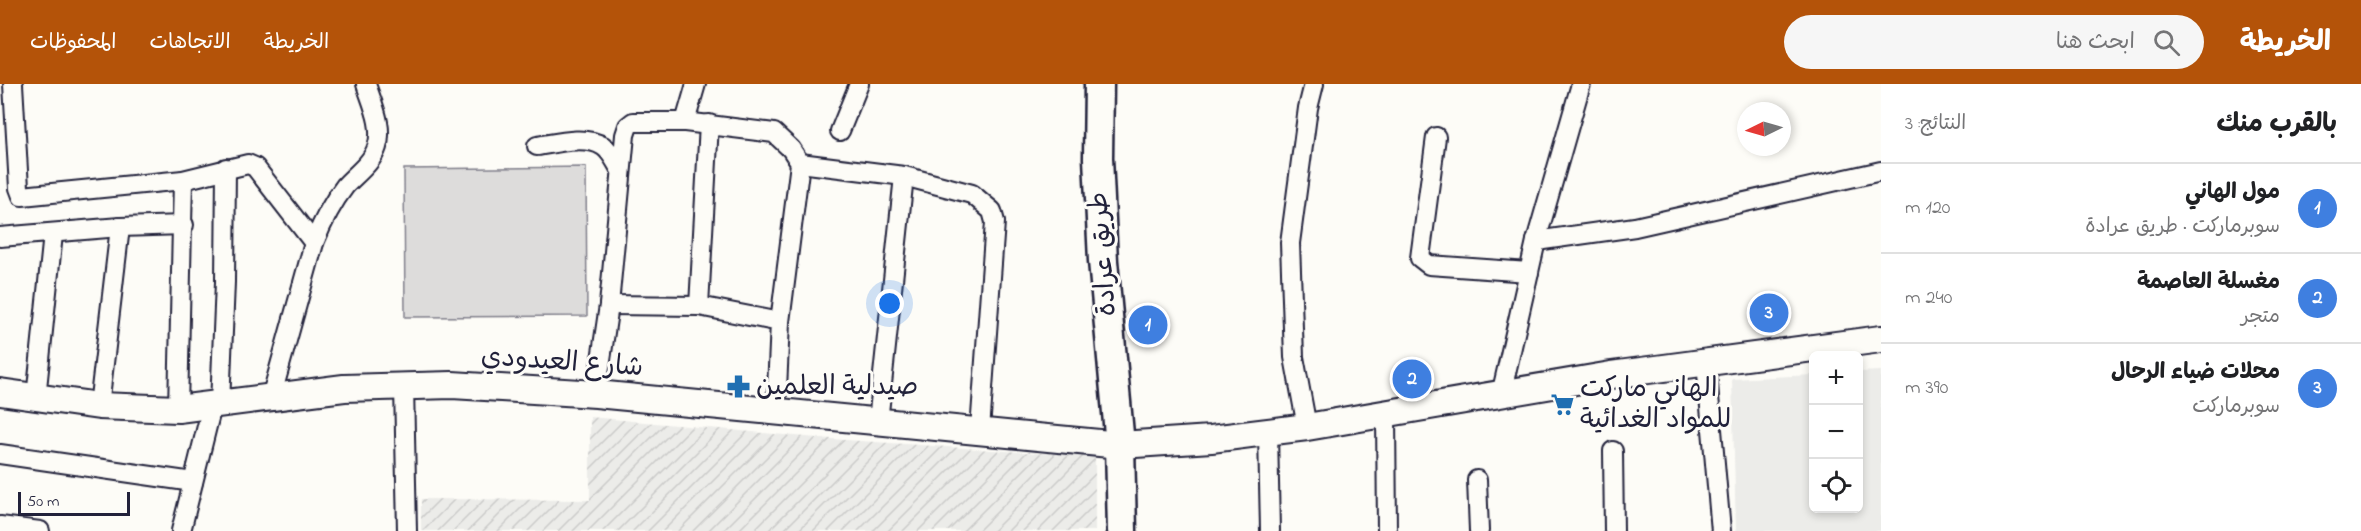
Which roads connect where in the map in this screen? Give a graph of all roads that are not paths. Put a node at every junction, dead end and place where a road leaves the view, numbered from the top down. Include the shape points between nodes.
1 (13, 84) edge
2 (366, 84) edge
3 (696, 84) edge
4 (859, 84) edge
5 (1099, 84) edge
6 (1115, 84) edge
7 (1314, 84) edge
8 (1581, 84) edge
9 (685, 122) junction
10 (709, 124) junction
11 (840, 131) dead end
12 (1436, 137) dead end
13 (537, 146) dead end
14 (800, 163) junction
15 (226, 168) junction
16 (620, 169) junction
17 (1881, 171) edge
18 (904, 176) junction
19 (183, 180) junction
20 (184, 225) junction
21 (120, 227) junction
22 (53, 234) junction
23 (0, 237) edge
24 (1536, 241) junction
25 (314, 243) junction
26 (1528, 272) junction
27 (609, 305) junction
28 (699, 306) junction
29 (780, 322) junction
30 (1881, 339) edge
31 (1706, 363) junction
32 (404, 386) junction
33 (0, 392) edge
34 (596, 394) junction
35 (1501, 395) junction
36 (36, 398) junction
37 (271, 398) junction
38 (99, 406) junction
39 (216, 406) junction
40 (178, 409) junction
41 (776, 412) junction
42 (1386, 415) junction
43 (878, 422) junction
44 (1307, 427) junction
45 (980, 430) junction
46 (1268, 432) junction
47 (1127, 445) junction
48 (1613, 451) dead end
49 (0, 454) edge
50 (1478, 480) dead end
51 (193, 482) junction
52 (0, 526) edge
53 (40, 531) edge
54 (181, 531) edge
55 (407, 531) edge
56 (1122, 531) edge
57 (1137, 531) edge
58 (1270, 531) edge
59 (1387, 531) edge
60 (1479, 531) edge
61 (1614, 531) edge
62 (1721, 531) edge

1 - 19 street via 22,196
2 - 25 street via 378,122 378,146 335,200
3 - 9 street
4 - 11 street
5 - 47 main road, طريق عرادة via 1103,261
6 - 47 main road, طريق عرادة via 1114,163
7 - 44 street via 1290,243 1294,357
8 - 24 street
9 - 10 street
9 - 16 street via 628,126
10 - 14 street via 774,133
10 - 28 street
12 - 26 street via 1420,258 1429,265
13 - 16 street via 589,141 603,146
14 - 18 street
14 - 29 street
15 - 19 street
15 - 25 street via 255,166
15 - 39 street via 225,282
16 - 27 street
17 - 24 street via 1635,227
18 - 43 street
18 - 45 street via 972,194 992,212 995,222
19 - 20 street
20 - 21 street
20 - 40 street
21 - 22 street
21 - 38 street
22 - 23 street
22 - 36 street
24 - 26 street
25 - 37 street
26 - 35 street
27 - 28 street
27 - 34 street
28 - 29 street
29 - 41 street
30 - 31 street, شارع العيدودي
31 - 35 street, شارع العيدودي
31 - 62 street
32 - 34 street, شارع العيدودي
32 - 37 street, شارع العيدودي via 344,388
32 - 55 street
33 - 36 street, شارع العيدودي
34 - 41 street, شارع العيدودي
35 - 42 street, شارع العيدودي
36 - 38 street, شارع العيدودي
37 - 39 street, شارع العيدودي
38 - 40 street, شارع العيدودي
39 - 40 street, شارع العيدودي
39 - 51 street
41 - 43 street, شارع العيدودي
42 - 44 street, شارع العيدودي
42 - 59 street
43 - 45 street, شارع العيدودي
44 - 46 street, شارع العيدودي
45 - 47 street, شارع العيدودي
46 - 47 street, شارع العيدودي
46 - 58 street
47 - 56 main road, طريق عرادة
47 - 57 main road, طريق عرادة
48 - 61 street
49 - 51 street
50 - 60 street
51 - 54 street
52 - 53 street

